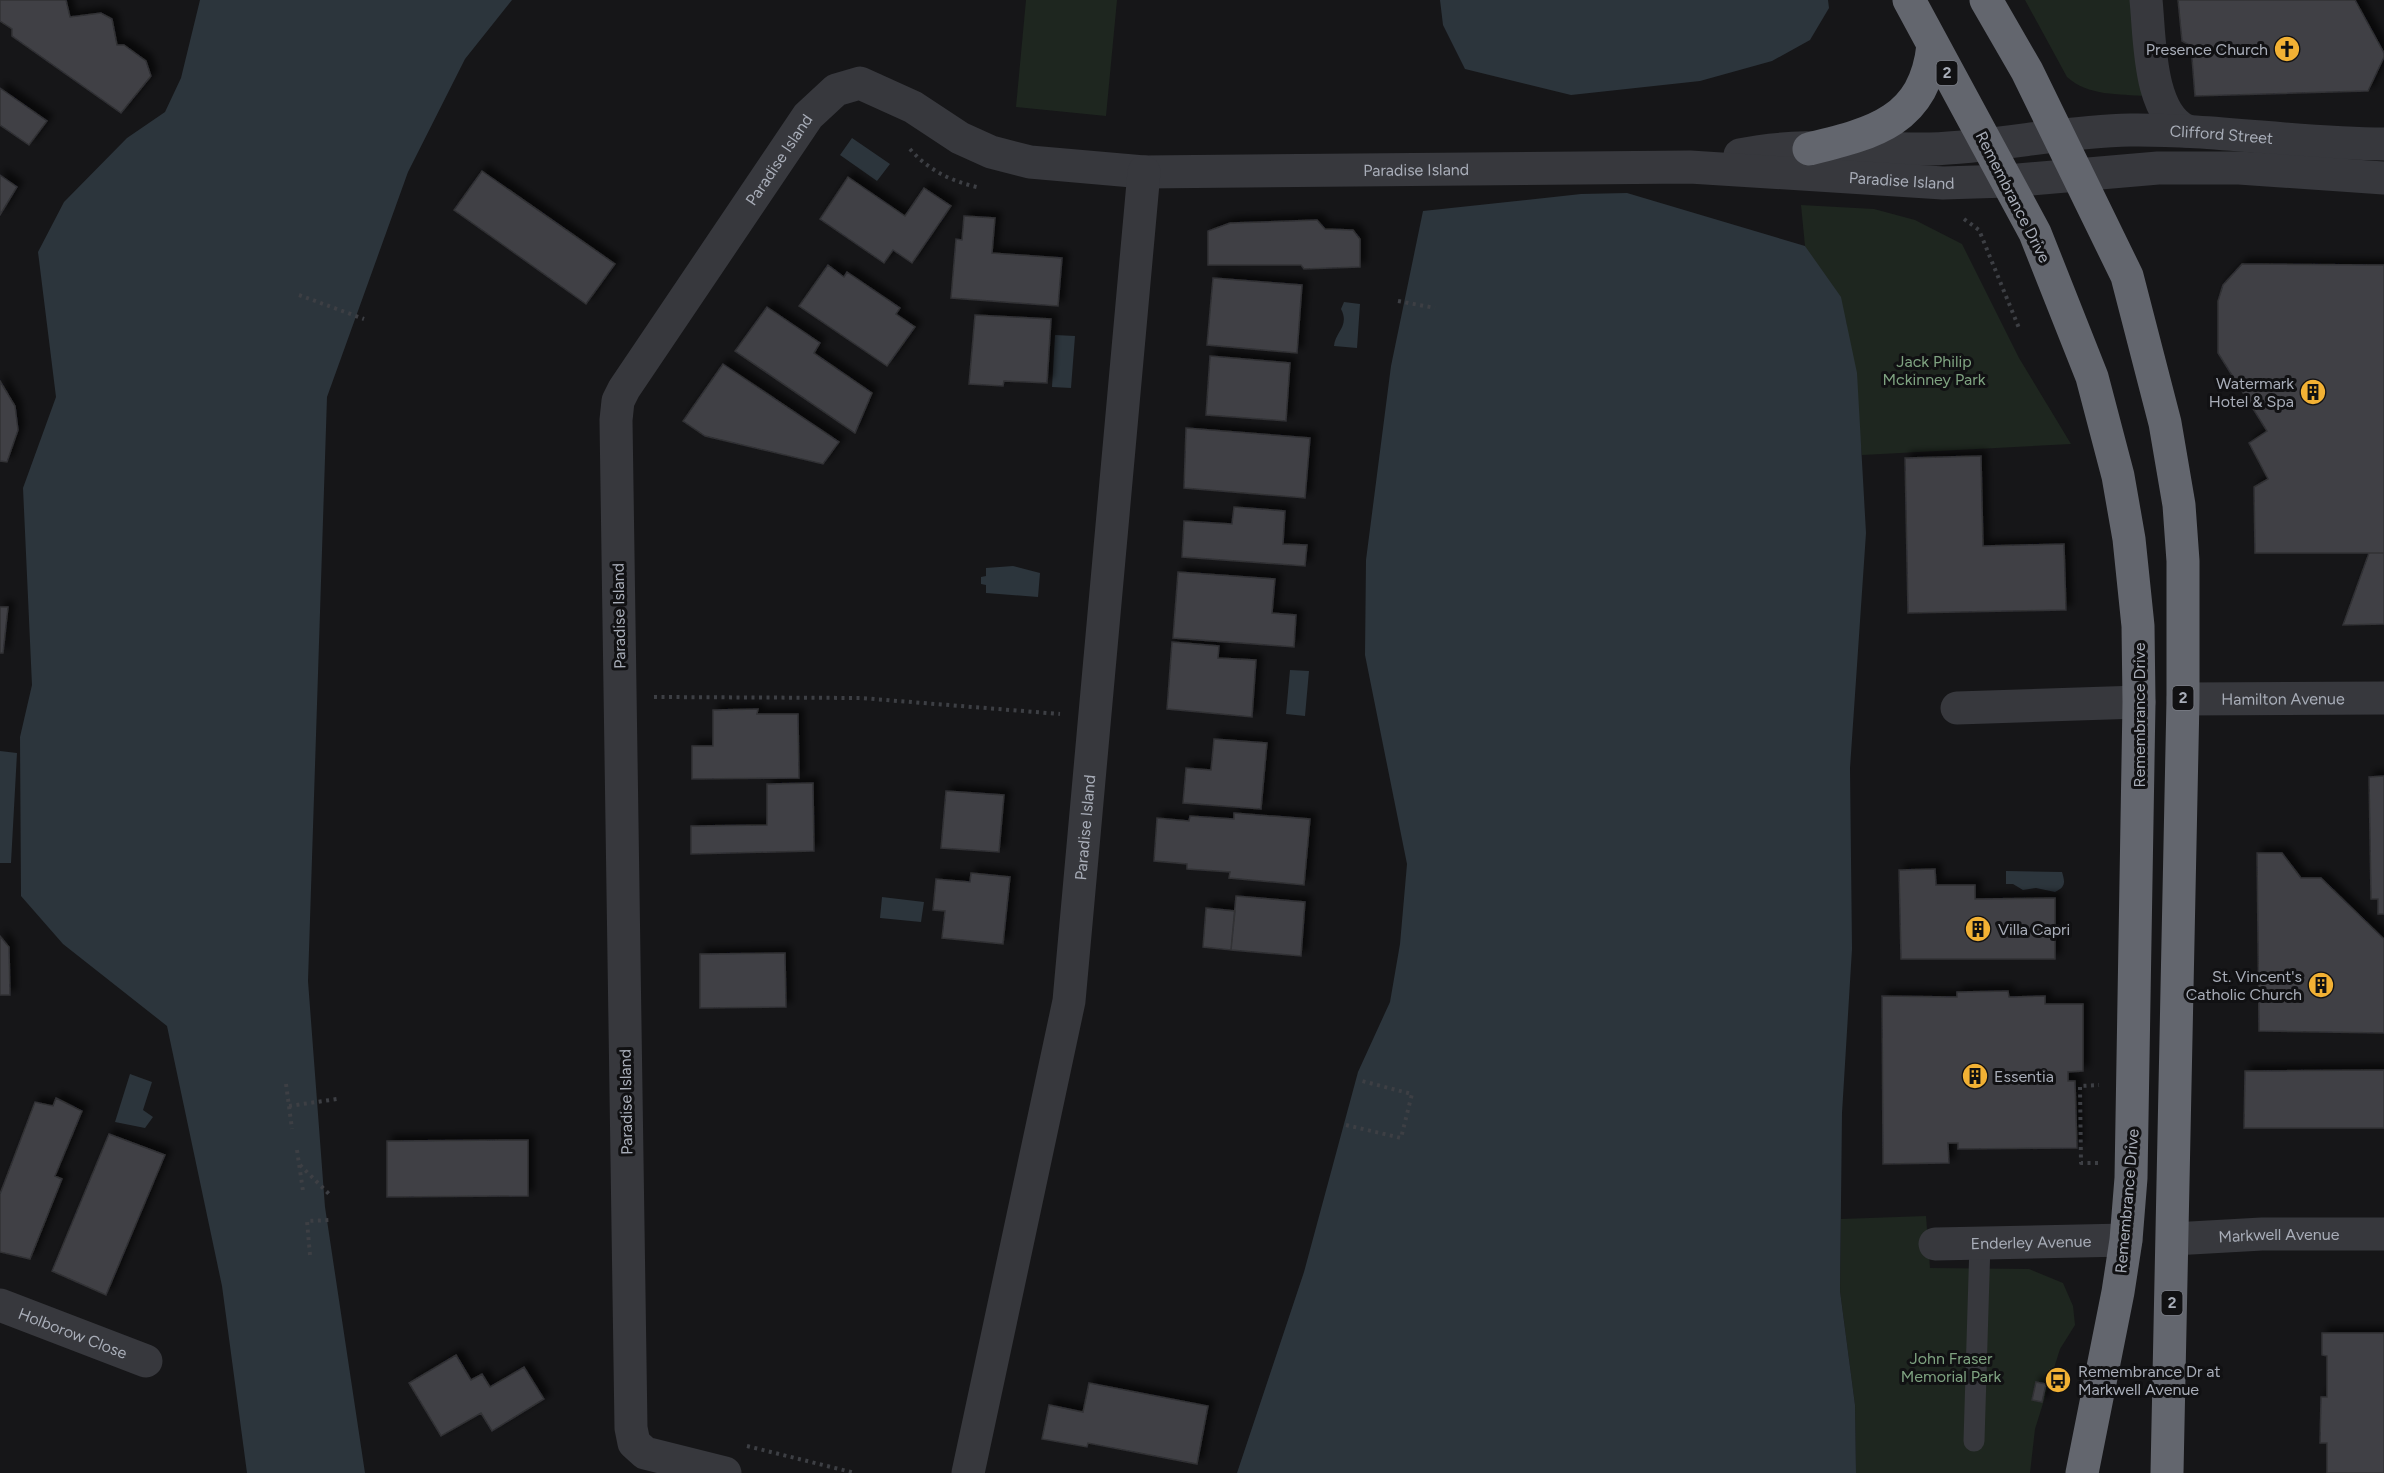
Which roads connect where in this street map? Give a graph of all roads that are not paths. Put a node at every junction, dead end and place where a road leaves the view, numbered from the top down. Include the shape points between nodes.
1 (1909, 0) edge
2 (1986, 0) edge
3 (2145, 0) edge
4 (1932, 45) junction
5 (2187, 131) junction
6 (2059, 137) junction
7 (2384, 144) edge
8 (1987, 146) junction
9 (1809, 149) junction
10 (1690, 167) junction
11 (1144, 172) junction
12 (2077, 175) junction
13 (2384, 178) edge
14 (2007, 181) junction
15 (2384, 698) edge
16 (2183, 699) junction
17 (2139, 702) junction
18 (1957, 708) dead end
19 (2384, 1234) edge
20 (2174, 1239) junction
21 (2126, 1240) junction
22 (1980, 1243) junction
23 (1935, 1244) dead end
24 (0, 1305) edge
25 (146, 1361) dead end
26 (1974, 1442) dead end
27 (725, 1473) edge
28 (968, 1473) edge
29 (2082, 1473) edge
30 (2167, 1473) edge

1 - 4 highway, Remembrance Drive / 2
2 - 6 highway, 2
3 - 5 street via 2159,97 2171,122
4 - 8 highway, Remembrance Drive / 2
4 - 9 highway via 1924,85 1896,117 1864,133
5 - 6 street, Clifford Street via 2126,130
5 - 7 street, Clifford Street
6 - 8 street, Clifford Street
6 - 12 highway, 2
8 - 9 street, Paradise Island
8 - 14 highway, Remembrance Drive / 2
9 - 10 street, Paradise Island via 1754,152
10 - 11 street, Paradise Island
10 - 14 street, Paradise Island via 1926,183
11 - 27 street, Paradise Island via 1030,162 991,152 960,138 913,107 860,83 836,90 818,104 618,401 631,1428 634,1443 645,1453
11 - 28 street, Paradise Island via 1069,1001
12 - 13 street, Clifford Street via 2158,168 2239,168
12 - 14 street, Paradise Island
12 - 16 highway, 2 via 2127,276 2165,423 2179,505 2183,561
14 - 17 highway, Remembrance Drive / 2 via 2035,233 2092,377 2110,446 2134,572
15 - 16 street, Hamilton Avenue
16 - 20 highway, 2
17 - 18 street
17 - 21 highway, Remembrance Drive / 2 via 2133,1134
19 - 20 street, Markwell Avenue
20 - 30 highway, 2
21 - 22 street, Enderley Avenue
21 - 29 highway, Remembrance Drive / 2
22 - 23 street, Enderley Avenue
22 - 26 lane
24 - 25 street, Holborow Close

